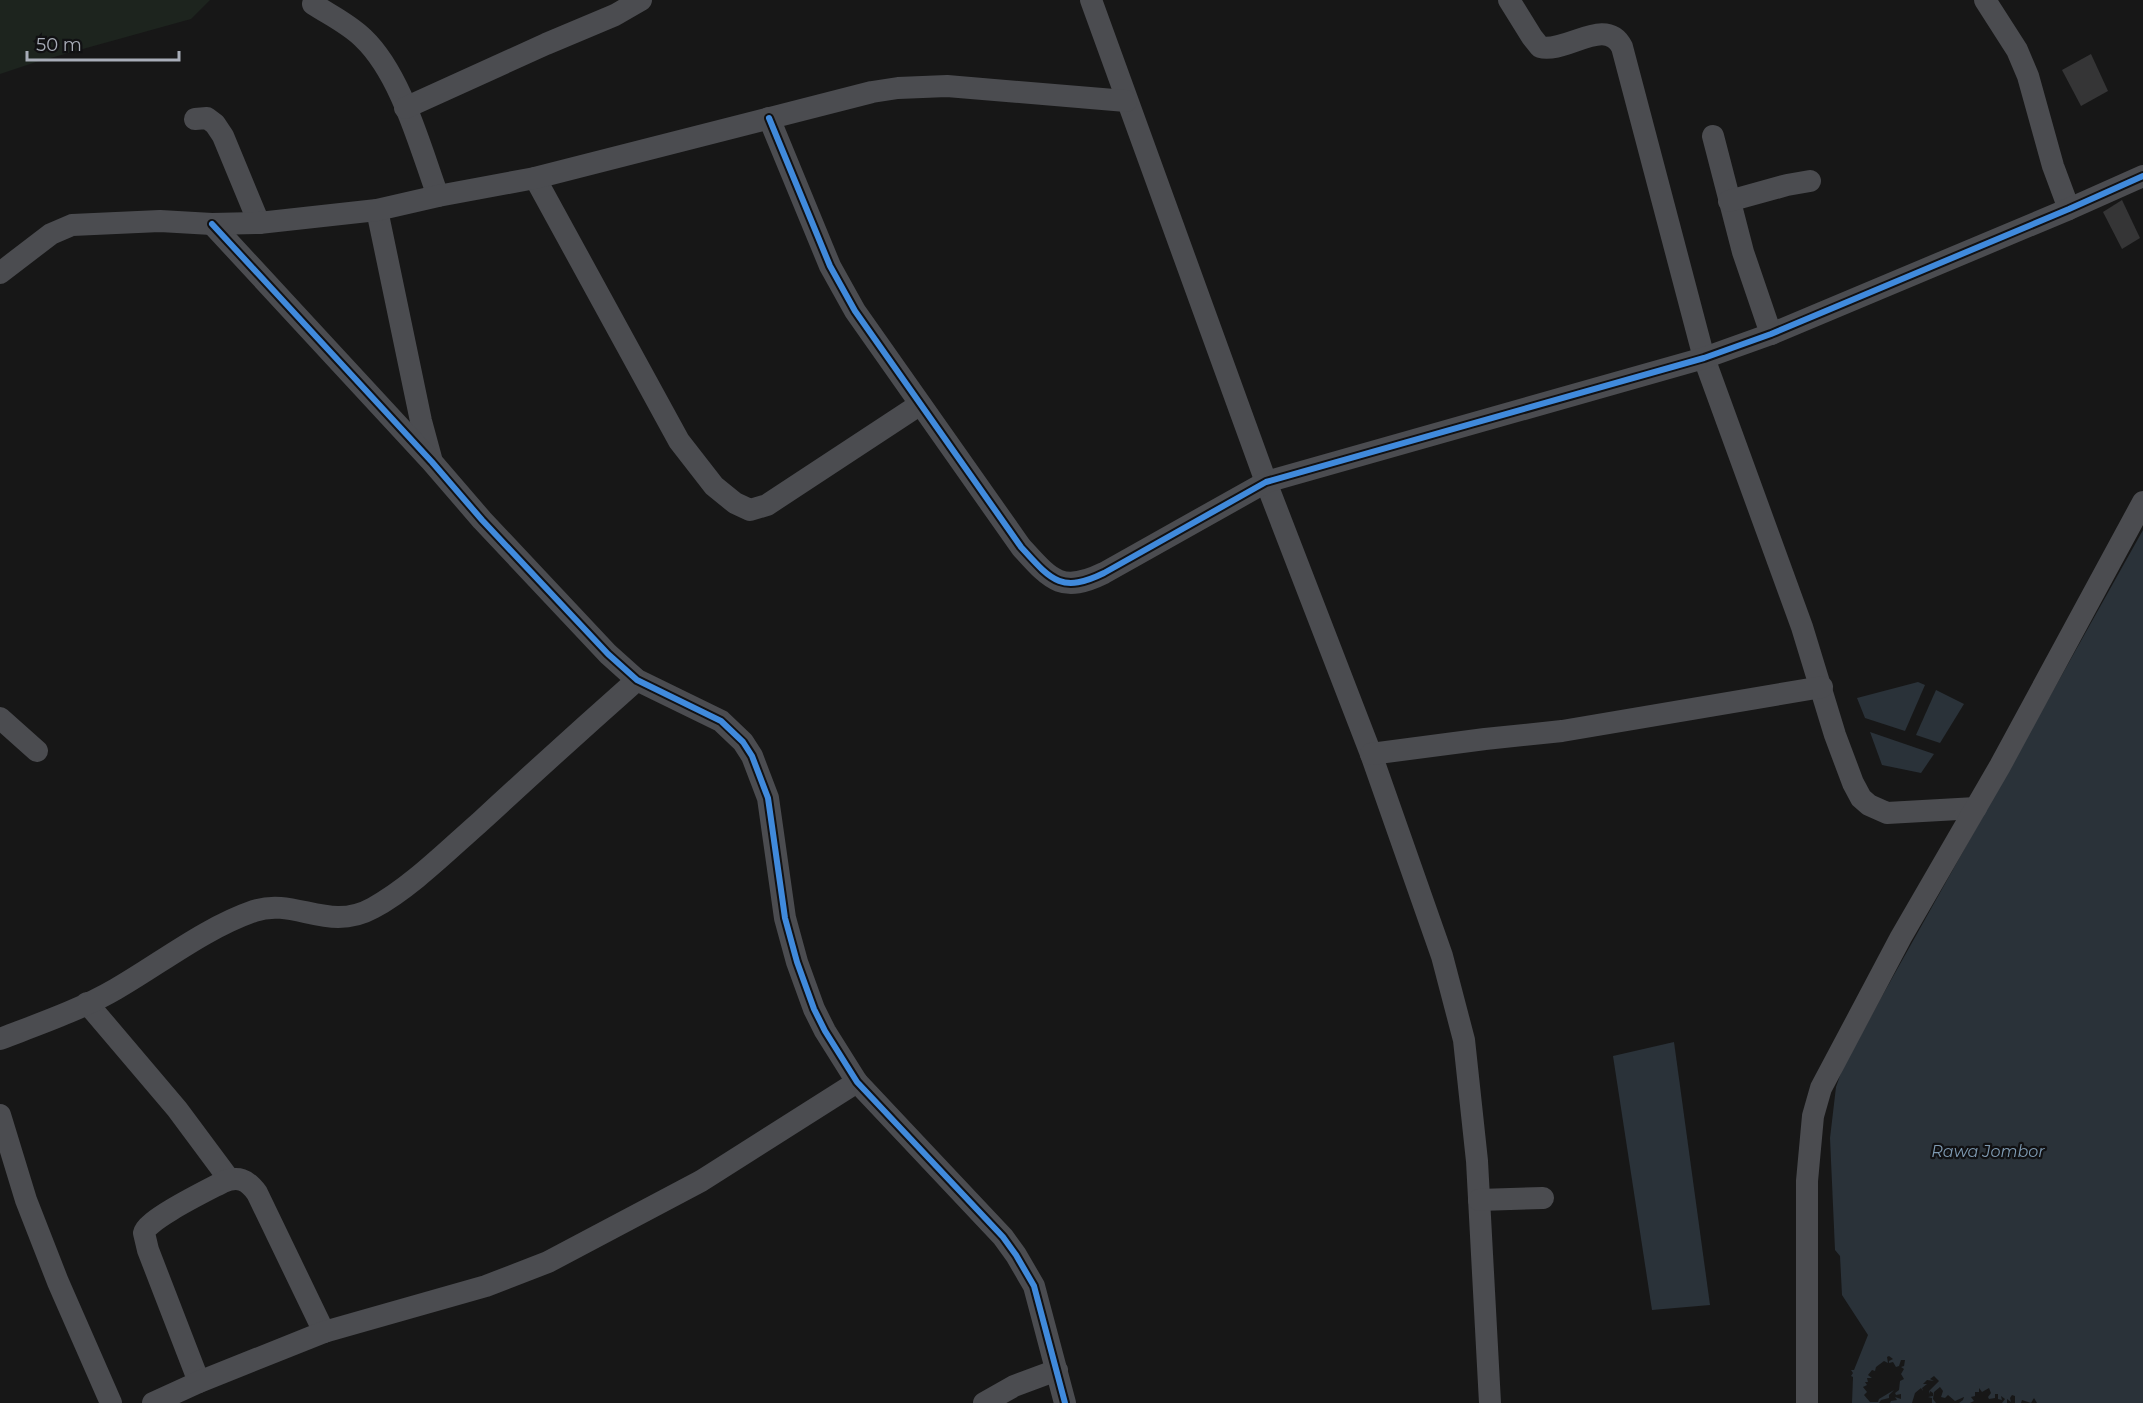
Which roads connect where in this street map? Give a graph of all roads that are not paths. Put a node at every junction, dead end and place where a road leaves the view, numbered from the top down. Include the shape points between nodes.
1 (641, 0) edge
2 (1091, 0) edge
3 (1509, 0) edge
4 (1985, 0) edge
5 (313, 4) dead end
6 (1126, 101) junction
7 (405, 108) junction
8 (769, 118) junction
9 (195, 119) dead end
10 (1713, 136) dead end
11 (2143, 176) edge
12 (535, 178) junction
13 (1810, 181) dead end
14 (438, 196) junction
15 (1730, 201) junction
16 (2069, 209) junction
17 (377, 210) junction
18 (259, 223) junction
19 (212, 224) junction
20 (0, 273) edge
21 (1771, 334) junction
22 (1704, 358) junction
23 (920, 405) junction
24 (432, 462) junction
25 (1266, 482) junction
26 (2143, 502) edge
27 (637, 680) junction
28 (1822, 687) junction
29 (0, 718) edge
30 (37, 751) dead end
31 (1371, 754) junction
32 (1976, 808) junction
33 (87, 1003) junction
34 (0, 1039) edge
35 (857, 1082) junction
36 (0, 1115) edge
37 (229, 1179) junction
38 (1543, 1198) dead end
39 (1479, 1200) junction
40 (324, 1332) junction
41 (1057, 1370) junction
42 (199, 1382) junction
43 (111, 1403) edge
44 (153, 1403) edge
45 (984, 1403) edge
46 (1065, 1403) edge
47 (1489, 1403) edge
48 (1807, 1403) edge

1 - 7 street
2 - 6 street
3 - 22 street via 1543,48 1602,33 1620,43
4 - 16 street via 2017,50 2028,76
5 - 7 street via 362,36 378,54 392,75
6 - 8 street via 922,86 872,93
6 - 25 street
7 - 14 street
8 - 12 street
8 - 23 street via 830,266 861,320
9 - 18 street via 207,118 223,136
10 - 15 street
11 - 16 street
12 - 14 street
12 - 23 street via 679,441 714,486 742,507 755,510 767,505
13 - 15 street
14 - 17 street
15 - 21 street
16 - 21 street
17 - 18 street
17 - 24 street
18 - 19 street
19 - 20 street via 160,221 72,225 51,234
19 - 24 street
21 - 22 street
22 - 25 street
22 - 28 street
23 - 25 street via 1021,547 1048,574 1066,583 1082,582 1104,573
24 - 27 street via 608,654
25 - 31 street
26 - 32 street
27 - 33 street via 433,864 383,903 355,916 337,919 288,909 257,910 208,933
27 - 35 street via 721,721 734,731 752,756 768,798 785,918 797,962 825,1031
28 - 31 street via 1562,731
28 - 32 street via 1849,773 1869,805 1893,814
29 - 30 street
31 - 39 street via 1442,956 1464,1040
32 - 48 street via 1901,937 1815,1104 1807,1191
33 - 34 street
33 - 37 street via 177,1109
35 - 40 street via 700,1181 548,1262 486,1286
35 - 41 street via 1017,1255 1034,1286
36 - 43 street via 26,1200
37 - 40 street via 243,1179 257,1193
37 - 42 street via 144,1229 148,1250
38 - 39 street
39 - 47 street
40 - 42 street
41 - 45 street via 1014,1386
41 - 46 street
42 - 44 street

